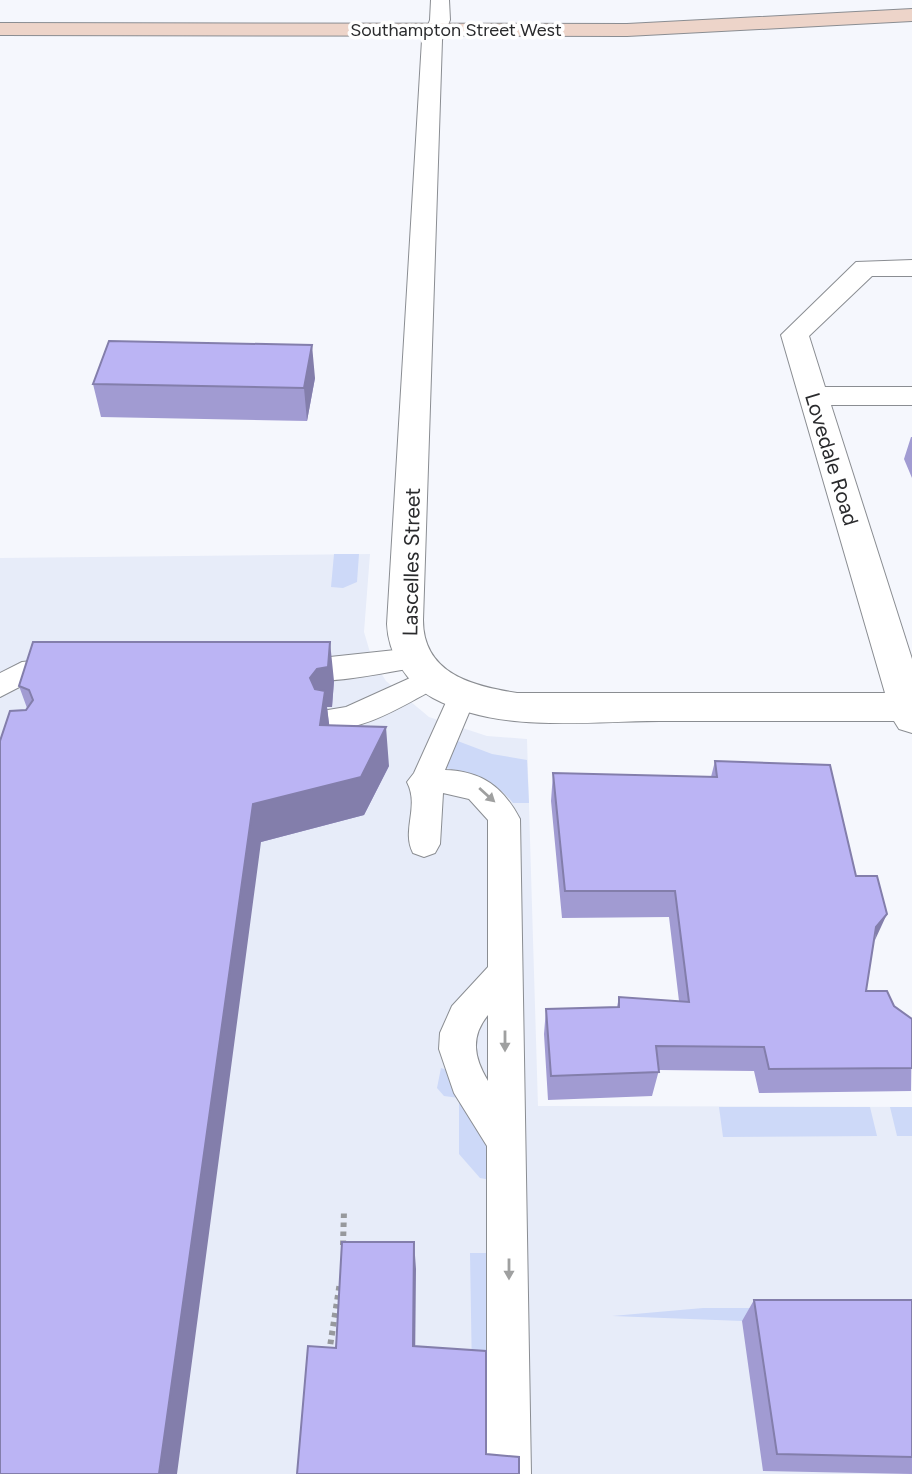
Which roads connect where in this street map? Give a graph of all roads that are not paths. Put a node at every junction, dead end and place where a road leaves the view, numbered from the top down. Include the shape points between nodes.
1 (438, 15) edge
2 (912, 15) edge
3 (0, 29) edge
4 (912, 268) edge
5 (812, 396) junction
6 (912, 396) edge
7 (82, 668) edge
8 (262, 669) edge
9 (422, 669) junction
10 (0, 687) edge
11 (462, 696) junction
12 (910, 713) edge
13 (332, 719) dead end
14 (425, 782) junction
15 (424, 844) dead end
16 (505, 972) junction
17 (506, 1141) junction
18 (509, 1474) edge

1 - 2 main road, Southampton Street West via 626,30
1 - 3 main road, Southampton Street West
1 - 9 street, Lascelles Street via 432,40 405,635
4 - 5 street, Lovedale Road via 865,268 796,335
5 - 6 street
5 - 12 street, Lovedale Road
7 - 10 lane via 22,672
8 - 9 lane
9 - 11 street via 444,690
9 - 13 lane via 351,717
11 - 12 street via 517,707
11 - 14 lane
14 - 15 lane
14 -> 16 lane via 477,787 494,800 504,819
16 -> 17 lane
16 - 17 lane via 463,1019 454,1045 464,1076
17 -> 18 lane

